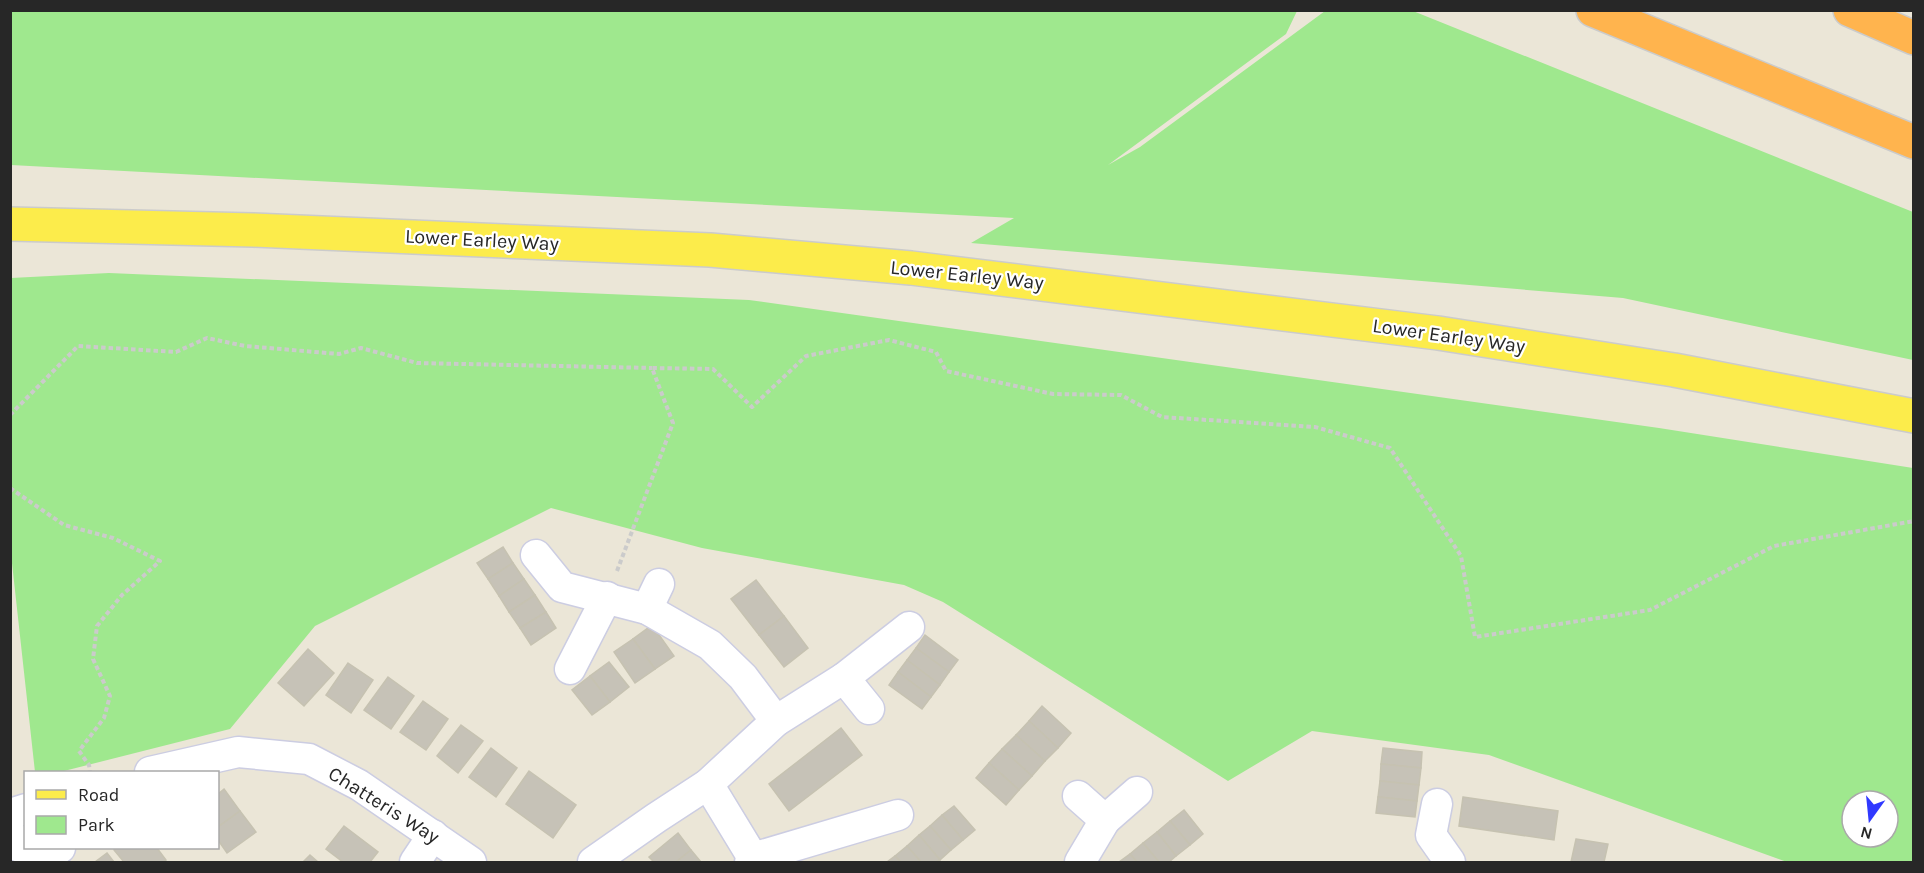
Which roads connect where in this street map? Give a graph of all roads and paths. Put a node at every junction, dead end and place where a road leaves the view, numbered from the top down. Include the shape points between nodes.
1 (1593, 10) edge
2 (1850, 10) edge
3 (1914, 38) edge
4 (1914, 142) edge
5 (10, 224) edge
6 (652, 368) junction
7 (10, 415) edge
8 (1914, 417) edge
9 (10, 488) edge
10 (1914, 521) edge
11 (536, 555) dead end
12 (606, 597) junction
13 (909, 627) dead end
14 (570, 669) dead end
15 (844, 678) junction
16 (869, 709) dead end
17 (777, 721) junction
18 (90, 771) edge
19 (154, 771) edge
20 (708, 784) junction
21 (1137, 792) dead end
22 (1078, 796) dead end
23 (1437, 804) dead end
24 (898, 815) dead end
25 (1105, 820) junction
26 (10, 833) edge
27 (433, 835) junction
28 (24, 847) edge
29 (37, 849) edge
30 (58, 849) edge
31 (751, 860) edge
32 (415, 862) edge
33 (471, 862) edge
34 (593, 862) edge
35 (1080, 862) edge
36 (1449, 862) edge

1 - 4 highway
2 - 3 highway
5 - 8 main road, Lower Earley Way via 698,249 911,268 1438,333 1674,370
6 - 7 path via 417,363 361,348 339,354 245,346 207,338 176,352 78,346
6 - 10 path via 713,369 752,407 806,356 889,340 936,352 946,371 1053,394 1121,394 1162,417 1315,427 1390,448 1461,555 1475,638 1650,610 1774,546
6 - 12 path via 673,423
9 - 18 path via 64,525 113,538 160,561 122,595 97,626 93,659 110,696 104,718 79,752
11 - 12 street via 562,587
12 - 14 street
12 - 17 street via 653,597 711,645 743,677
13 - 15 street
15 - 16 street
15 - 17 street
17 - 20 street
19 - 27 street, Chatteris Way via 238,752 309,759 359,785
20 - 31 street
20 - 34 street
21 - 25 street
22 - 25 street
23 - 36 street via 1431,835
24 - 31 street
25 - 35 street
26 - 28 street
27 - 32 street
27 - 33 street, Chatteris Way
29 - 30 street

